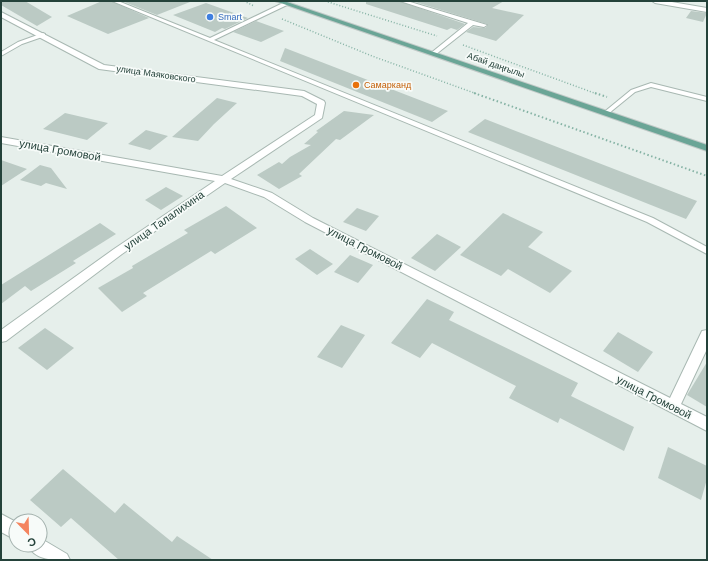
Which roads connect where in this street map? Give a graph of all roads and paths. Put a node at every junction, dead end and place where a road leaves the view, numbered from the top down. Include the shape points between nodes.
1 (114, 1) edge
2 (244, 1) edge
3 (325, 1) edge
4 (402, 1) edge
5 (655, 1) edge
6 (281, 2) edge
7 (707, 10) edge
8 (268, 13) junction
9 (1, 14) edge
10 (472, 23) junction
11 (484, 25) dead end
12 (43, 34) junction
13 (210, 40) junction
14 (450, 40) junction
15 (1, 54) edge
16 (433, 54) junction
17 (707, 99) edge
18 (612, 100) dead end
19 (321, 103) joint
20 (606, 113) junction
21 (1, 140) edge
22 (707, 148) edge
23 (707, 176) edge
24 (223, 179) junction
25 (707, 251) edge
26 (707, 335) edge
27 (1, 337) edge
28 (673, 406) junction
29 (707, 424) edge
30 (48, 552) edge
31 (61, 560) edge

1 - 13 lane
2 - 8 path
3 - 14 path
4 - 10 lane
5 - 7 street
6 - 8 lane
6 - 16 main road, Абай даңғылы
8 - 13 lane
8 - 23 path via 372,56
9 - 12 street, улица Маяковского
10 - 11 lane
10 - 14 lane
12 - 15 lane
12 - 19 street, улица Маяковского via 102,67 304,94
13 - 25 lane via 650,220
14 - 16 lane
14 - 18 path
16 - 20 main road, Абай даңғылы
17 - 20 lane via 652,85 633,91
19 - 24 street, улица Талалихина via 319,116
20 - 22 main road, Абай даңғылы
21 - 24 street, улица Громовой
24 - 27 street, улица Талалихина
24 - 28 street, улица Громовой via 268,195 309,220
26 - 28 street
28 - 29 street, улица Громовой
30 - 31 street

